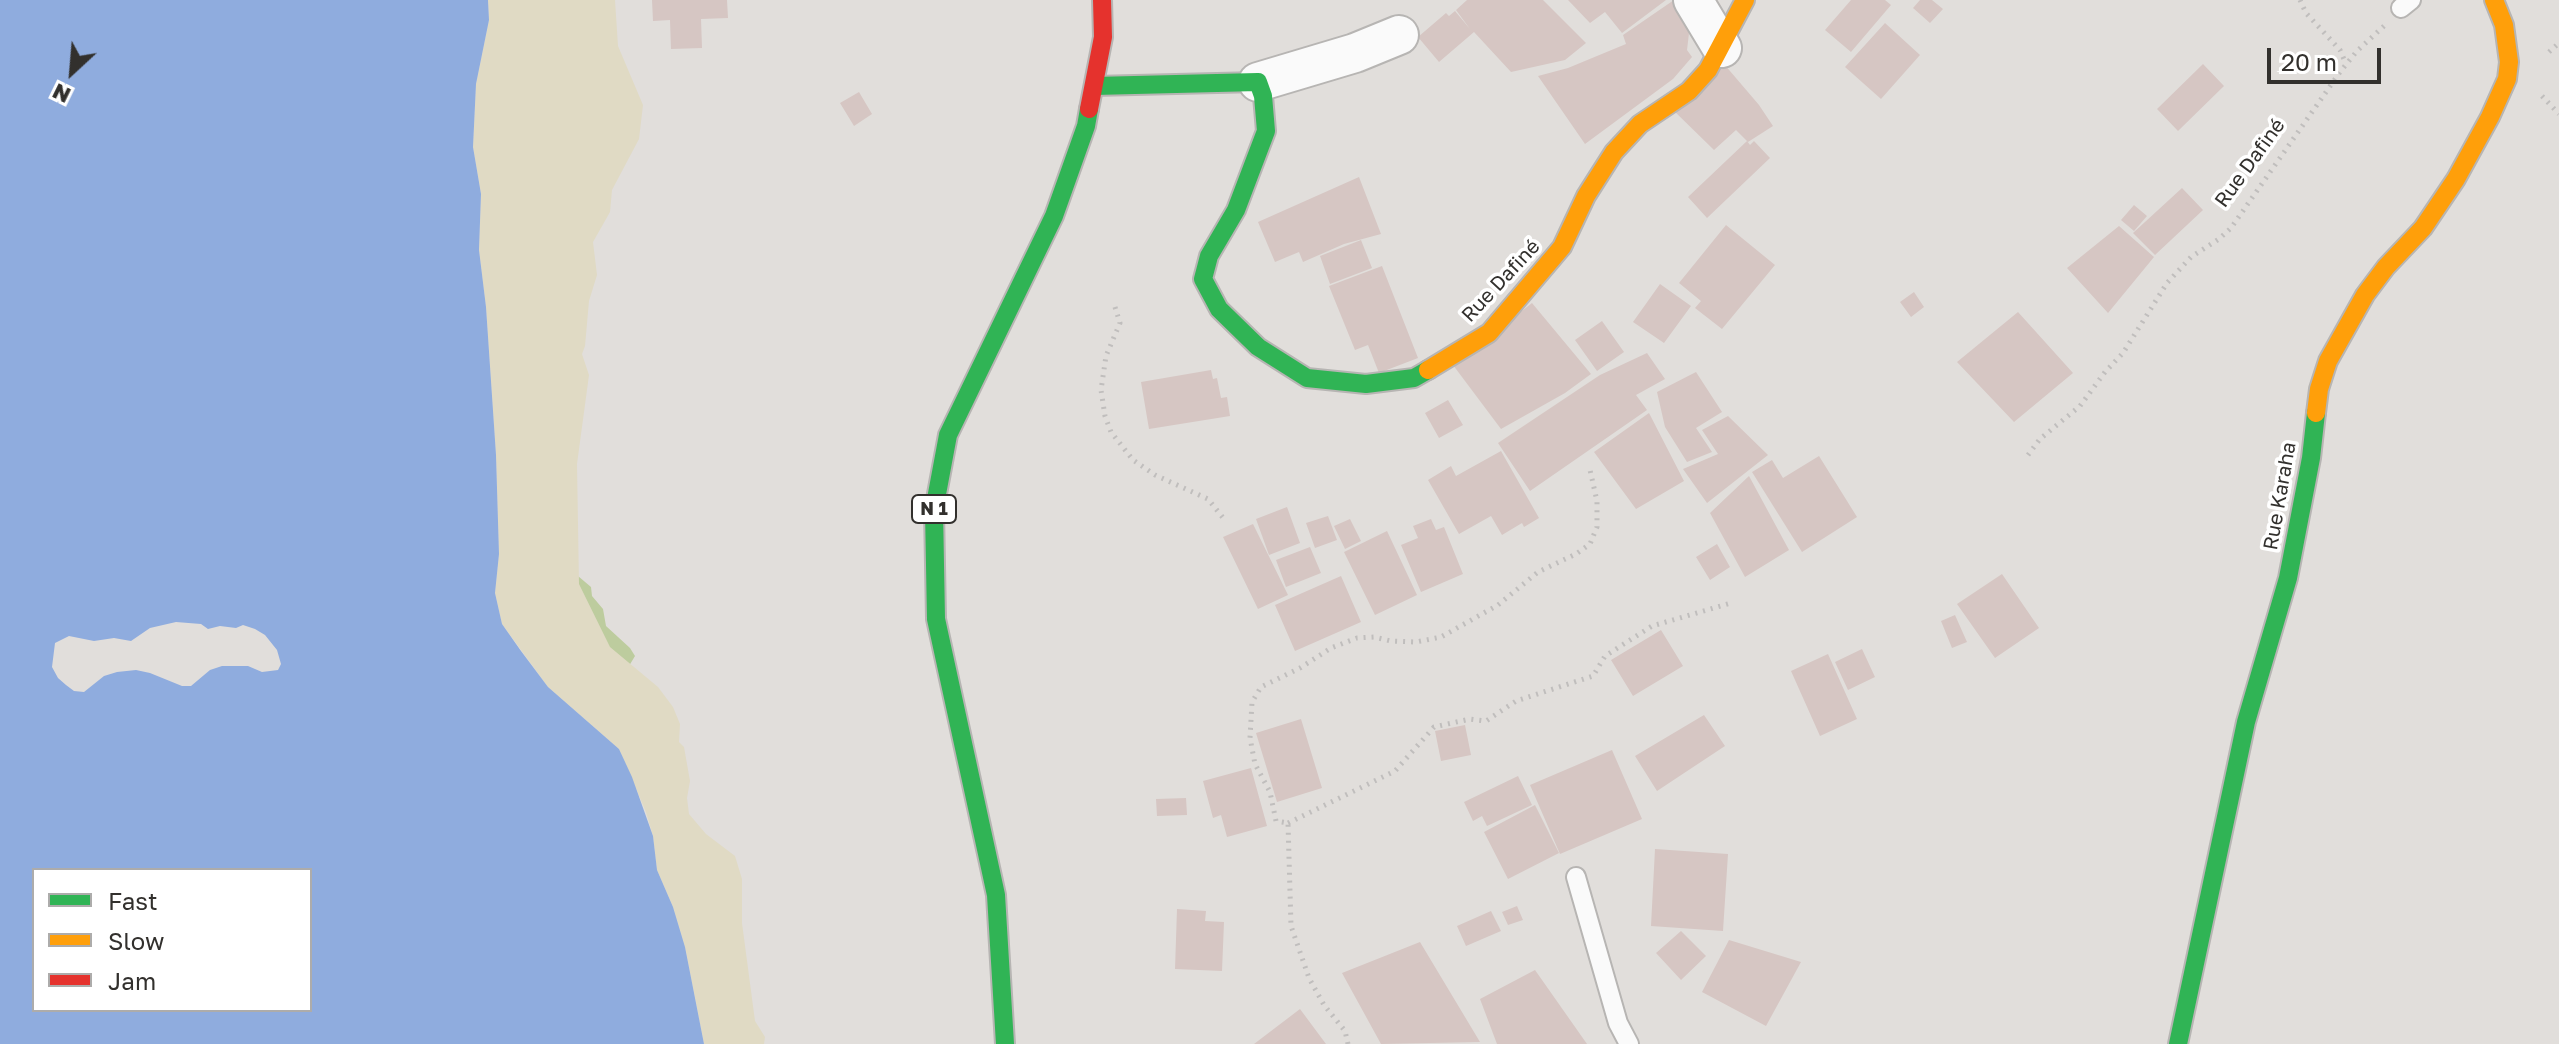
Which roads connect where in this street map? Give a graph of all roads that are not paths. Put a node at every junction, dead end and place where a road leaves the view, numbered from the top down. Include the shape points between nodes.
1 (1102, 0) edge
2 (1693, 0) edge
3 (1745, 0) edge
4 (2494, 0) edge
5 (1399, 35) dead end
6 (1722, 48) junction
7 (1258, 82) junction
8 (1094, 86) junction
9 (1576, 877) dead end
10 (1005, 1044) edge
11 (1629, 1044) edge
12 (2178, 1044) edge

1 - 8 street, N 1 via 1103,37
2 - 6 street
3 - 6 street, Rue Dafiné
4 - 12 street, Rue Karaha via 2509,62 2490,117 2423,228 2365,295 2328,361 2319,389 2288,578 2246,722
5 - 7 street
6 - 7 street, Rue Dafiné via 1689,91 1640,124 1614,152 1562,247 1489,333 1414,378 1366,384 1307,378 1258,347 1219,309 1203,279 1266,131
7 - 8 street
8 - 10 street, N 1 via 1086,126 1054,216 948,435 934,510 936,619 996,895
9 - 11 lane via 1618,1023

